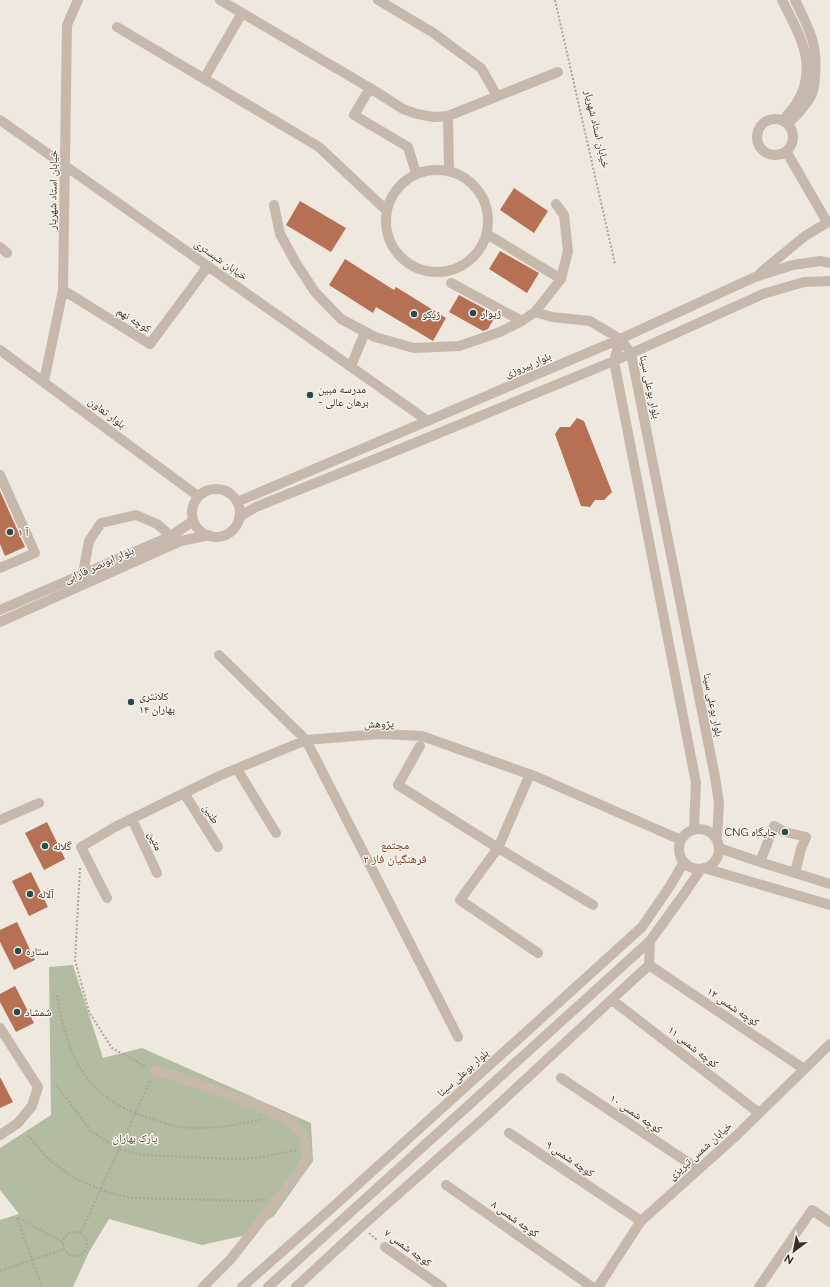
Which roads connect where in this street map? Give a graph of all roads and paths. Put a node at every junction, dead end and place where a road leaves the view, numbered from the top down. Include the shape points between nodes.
1 (78, 0) edge
2 (220, 0) edge
3 (378, 0) edge
4 (555, 0) edge
5 (782, 0) edge
6 (795, 0) edge
7 (242, 13) junction
8 (117, 26) dead end
9 (558, 72) dead end
10 (204, 79) junction
11 (370, 88) junction
12 (497, 96) junction
13 (448, 116) junction
14 (0, 120) edge
15 (785, 122) junction
16 (786, 151) junction
17 (65, 167) junction
18 (449, 171) junction
19 (416, 173) junction
20 (556, 204) dead end
21 (274, 205) dead end
22 (386, 210) junction
23 (828, 222) edge
24 (487, 234) junction
25 (830, 263) edge
26 (615, 264) dead end
27 (208, 266) junction
28 (755, 277) junction
29 (561, 279) junction
30 (830, 281) edge
31 (451, 282) dead end
32 (63, 290) junction
33 (535, 312) junction
34 (522, 321) junction
35 (365, 332) junction
36 (620, 339) junction
37 (0, 350) edge
38 (631, 353) junction
39 (614, 361) junction
40 (352, 366) junction
41 (44, 381) junction
42 (428, 421) junction
43 (0, 475) edge
44 (198, 496) junction
45 (237, 502) junction
46 (239, 517) junction
47 (193, 521) junction
48 (209, 535) junction
49 (171, 536) junction
50 (0, 568) edge
51 (83, 574) junction
52 (88, 583) junction
53 (0, 610) edge
54 (0, 622) edge
55 (219, 655) dead end
56 (306, 740) junction
57 (420, 746) dead end
58 (237, 769) junction
59 (530, 774) junction
60 (184, 793) junction
61 (39, 803) dead end
62 (132, 819) junction
63 (0, 820) edge
64 (694, 829) junction
65 (276, 832) dead end
66 (681, 840) junction
67 (718, 843) junction
68 (81, 847) junction
69 (218, 847) dead end
70 (498, 848) junction
71 (684, 862) junction
72 (760, 862) junction
73 (703, 868) junction
74 (157, 873) dead end
75 (795, 873) junction
76 (830, 884) edge
77 (107, 898) dead end
78 (593, 905) dead end
79 (830, 905) edge
80 (650, 941) junction
81 (538, 953) dead end
82 (649, 965) junction
83 (57, 996) dead end
84 (612, 1000) junction
85 (0, 1028) edge
86 (458, 1037) dead end
87 (830, 1044) edge
88 (804, 1069) junction
89 (155, 1071) junction
90 (561, 1078) dead end
91 (56, 1084) dead end
92 (759, 1113) junction
93 (135, 1114) junction
94 (277, 1115) junction
95 (509, 1134) dead end
96 (0, 1135) edge
97 (28, 1135) dead end
98 (306, 1148) junction
99 (119, 1149) junction
100 (698, 1169) junction
101 (446, 1185) dead end
102 (101, 1189) junction
103 (280, 1197) junction
104 (334, 1206) junction
105 (345, 1216) junction
106 (641, 1221) junction
107 (830, 1222) edge
108 (362, 1226) junction
109 (81, 1232) junction
110 (63, 1242) junction
111 (385, 1247) joint
112 (64, 1249) junction
113 (33, 1260) junction
114 (0, 1271) edge
115 (606, 1276) junction
116 (42, 1287) edge
117 (203, 1287) edge
118 (242, 1287) edge
119 (268, 1287) edge
120 (296, 1287) edge
121 (442, 1287) edge
122 (592, 1287) edge
123 (598, 1287) edge
124 (606, 1287) edge
125 (759, 1287) edge

1 - 17 street, خیابان استاد شهریار via 67,24
2 - 7 street
3 - 12 street via 432,32 481,68
4 - 26 path, خیابان استاد شهریار
5 - 15 street via 805,50 807,68 804,87
6 - 15 street via 814,43 816,64 811,97 801,111
7 - 10 street
7 - 11 street
8 - 10 street
9 - 12 street
10 - 22 street via 319,147
11 - 13 street via 403,109 434,117
11 - 19 street via 354,115 408,147
12 - 13 street
13 - 18 street
14 - 17 street, خیابان شبستری
15 - 16 street via 791,129 792,141
15 - 16 street via 771,119 766,121 758,130 757,141 763,151 769,154 781,154
16 - 23 street
17 - 27 street, خیابان شبستری
17 - 32 street, خیابان استاد شهریار
18 - 19 street via 432,170
18 - 24 street via 464,177 476,188 485,202
19 - 22 street via 396,190
20 - 29 street via 564,215 568,251
21 - 35 street via 280,234 315,292 341,319
22 - 24 street via 386,228 391,244 402,259 416,268 434,272 452,271 467,263 480,250
23 - 28 street via 805,236
24 - 29 street
25 - 28 street, بلوار پیروزی via 820,261 793,265
27 - 32 street, کوچه نهم via 150,344
27 - 40 street, خیابان شبستری
28 - 36 street, بلوار پیروزی
29 - 33 street
30 - 38 street via 804,282 763,294
31 - 34 street
32 - 41 street, خیابان استاد شهریار
33 - 34 street
33 - 36 street via 552,317 590,321
34 - 35 street via 500,332 459,346 414,348
35 - 40 street
36 - 38 street, بلوار بوعلی سینا
36 - 39 street
36 - 42 street, بلوار پیروزی
37 - 41 street, بلوار تعاون
38 - 39 street
38 - 67 street, بلوار بوعلی سینا via 715,776 719,803
39 - 46 street via 256,507
39 - 64 street via 696,783
40 - 42 street, خیابان شبستری
41 - 44 street, بلوار تعاون
42 - 45 street, بلوار پیروزی
43 - 50 street via 35,554
44 - 45 street via 206,491 224,490
44 - 47 street via 192,512
45 - 46 street via 240,509
46 - 48 street via 234,527 225,535
47 - 48 street via 202,532
47 - 49 street, بلوار ابونصر فارابی
48 - 52 street, بلوار ابونصر فارابی via 181,541
49 - 51 street, بلوار ابونصر فارابی
49 - 51 street via 158,524 136,515 101,522 89,542
51 - 52 street
51 - 53 street, بلوار ابونصر فارابی
52 - 54 street, بلوار ابونصر فارابی
55 - 56 street
56 - 58 street, پژوهش
56 - 59 street, پژوهش via 380,734 422,736
56 - 86 street
57 - 70 street via 398,785
58 - 60 street, پژوهش
58 - 65 street
59 - 66 street, پژوهش
59 - 70 street
60 - 62 street, پژوهش
60 - 69 street, طنین
61 - 63 street
62 - 68 street, پژوهش
62 - 74 street, متین
64 - 66 street via 686,833
64 - 67 street via 711,832
66 - 71 street via 679,848
67 - 72 street
67 - 73 street via 718,857 712,864
68 - 77 street
68 - 89 path via 75,960 89,1012 112,1048
70 - 78 street
70 - 81 street via 460,900
71 - 73 street via 694,868
71 - 104 street, بلوار بوعلی سینا via 642,927
72 - 75 street
72 - 75 street via 774,826 785,832 806,837
73 - 79 street
73 - 80 street
75 - 76 street
80 - 82 street
80 - 105 street
82 - 84 street
82 - 88 street, کوچه شمس ۱۲
83 - 93 path via 64,1032 75,1058 92,1083 112,1102
84 - 92 street, کوچه شمس ۱۱
84 - 108 street
85 - 96 street via 38,1087 32,1106 18,1123
87 - 88 street, خیابان شمس تبریزی
88 - 92 street, خیابان شمس تبریزی
89 - 93 path
89 - 94 street via 256,1105
90 - 100 street, کوچه شمس ۱۰
91 - 99 path via 91,1131
92 - 100 street, خیابان شمس تبریزی
93 - 94 path via 174,1126 204,1127 239,1125
93 - 99 path
94 - 98 street via 293,1123 304,1136
95 - 106 street, کوچه شمس ۹
97 - 102 path via 46,1158 74,1178
98 - 99 path via 257,1158 232,1159 142,1155
98 - 103 street via 307,1156 299,1172
99 - 102 path
100 - 106 street, خیابان شمس تبریزی
101 - 122 street, کوچه شمس ۸
102 - 103 path via 133,1198 254,1201
102 - 109 path
103 - 117 street via 230,1260
104 - 105 street
104 - 118 street, بلوار بوعلی سینا
105 - 119 street
106 - 115 street, خیابان شمس تبریزی
107 - 125 street via 812,1210
108 - 111 path, کوچه شمس ۷
108 - 120 street
109 - 110 path via 69,1233
109 - 112 path via 88,1242 86,1251 74,1256
110 - 112 path
110 - 113 path via 17,1218
111 - 121 street, کوچه شمس ۷
112 - 113 path
113 - 114 path
113 - 116 path
115 - 123 street, خیابان شمس تبریزی
115 - 124 street

